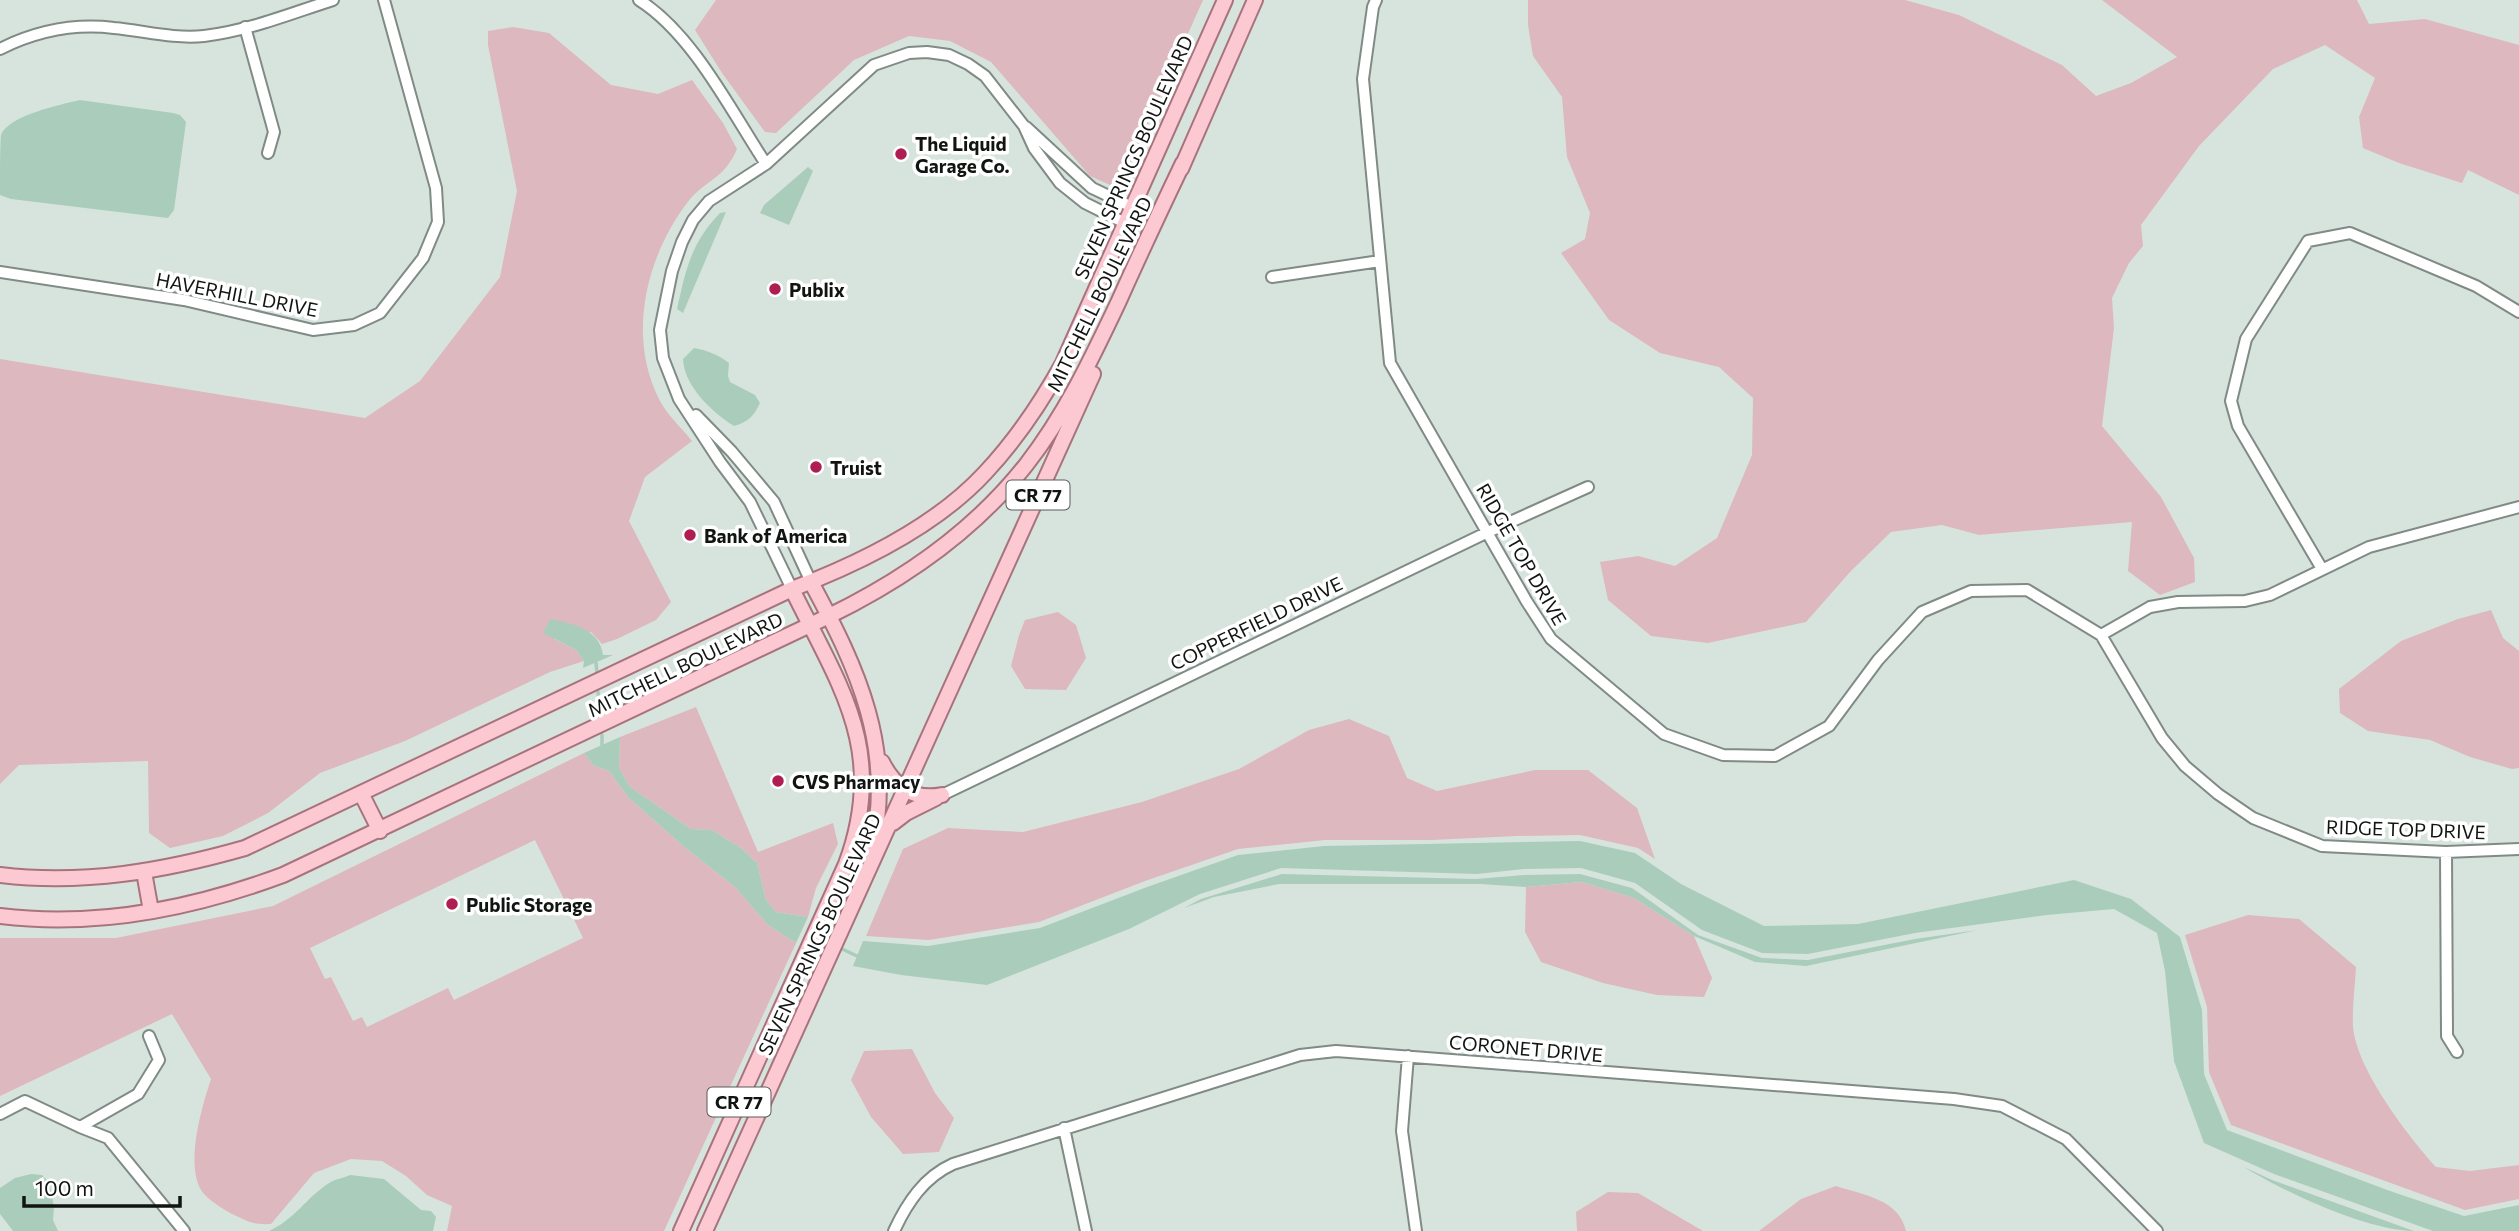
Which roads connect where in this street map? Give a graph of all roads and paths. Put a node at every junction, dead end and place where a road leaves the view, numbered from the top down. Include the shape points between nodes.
1 (333, 0) edge
2 (384, 0) edge
3 (639, 0) edge
4 (1225, 0) edge
5 (1255, 0) edge
6 (1376, 0) edge
7 (245, 27) junction
8 (0, 49) edge
9 (1024, 126) junction
10 (268, 153) dead end
11 (1183, 163) junction
12 (766, 164) junction
13 (1132, 207) junction
14 (1125, 223) junction
15 (1380, 261) junction
16 (0, 272) edge
17 (1272, 276) dead end
18 (2519, 312) edge
19 (680, 398) junction
20 (1588, 487) dead end
21 (2519, 507) edge
22 (1488, 532) junction
23 (2322, 569) junction
24 (811, 582) junction
25 (792, 589) junction
26 (829, 616) junction
27 (810, 625) junction
28 (2101, 635) junction
29 (878, 753) junction
30 (906, 790) junction
31 (362, 794) junction
32 (942, 795) junction
33 (890, 826) junction
34 (380, 831) junction
35 (2519, 849) edge
36 (2446, 852) junction
37 (867, 871) junction
38 (144, 872) junction
39 (0, 875) edge
40 (151, 911) junction
41 (0, 916) edge
42 (149, 1036) dead end
43 (2457, 1052) dead end
44 (1408, 1056) junction
45 (0, 1114) edge
46 (80, 1127) junction
47 (1064, 1128) junction
48 (184, 1231) edge
49 (681, 1231) edge
50 (705, 1231) edge
51 (894, 1231) edge
52 (1086, 1231) edge
53 (1416, 1231) edge
54 (2157, 1231) edge

1 - 7 street
2 - 16 street, HAVERHILL DRIVE via 436,188 438,222 423,258 380,313 354,325 313,330 184,300
3 - 12 street via 655,10 689,47
4 - 13 main road, SEVEN SPRINGS BOULEVARD / CR 77
5 - 11 main road, SEVEN SPRINGS BOULEVARD / CR 77
6 - 15 street, RIDGE TOP DRIVE via 1363,79
7 - 8 street via 205,36 167,37 112,27 69,27 26,36
7 - 10 street via 274,132
9 - 12 street via 985,76 968,64 949,55 909,53 866,71
9 - 13 street via 1092,188
9 - 14 street via 1060,183 1085,204
11 - 26 main road, MITCHELL BOULEVARD via 1091,362 1027,464 985,510 932,555 876,593
11 - 30 main road, SEVEN SPRINGS BOULEVARD / CR 77
12 - 19 street via 709,201 682,242 660,330 663,358
13 - 14 main road, SEVEN SPRINGS BOULEVARD / CR 77
14 - 24 main road, SEVEN SPRINGS BOULEVARD / CR 77 via 1063,363 1009,446 950,504 910,532
15 - 17 street
15 - 22 street, RIDGE TOP DRIVE via 1390,363
18 - 23 street via 2476,286 2350,233 2308,241 2246,340 2231,401 2238,426
19 - 24 street via 774,502
19 - 25 street via 750,502
20 - 22 street, COPPERFIELD DRIVE
21 - 23 street via 2369,547
22 - 28 street, RIDGE TOP DRIVE via 1551,639 1664,734 1723,755 1775,756 1829,726 1878,660 1922,612 1971,591 2026,590
22 - 32 street, COPPERFIELD DRIVE
23 - 28 street via 2272,595 2245,601 2150,607
24 - 25 main road, MITCHELL BOULEVARD / CR 77
24 - 26 main road
25 - 27 main road, CR 77
25 - 31 main road, MITCHELL BOULEVARD
26 - 27 main road, MITCHELL BOULEVARD
26 - 29 main road via 861,689
27 - 34 main road, MITCHELL BOULEVARD
27 - 49 main road, SEVEN SPRINGS BOULEVARD / CR 77 via 833,669 859,741 862,800 857,831
28 - 36 street, RIDGE TOP DRIVE via 2162,738 2185,766 2253,818 2322,846
29 - 30 main road via 892,779
29 - 37 main road via 880,801
30 - 32 main road via 925,797
30 - 33 main road, SEVEN SPRINGS BOULEVARD / CR 77
31 - 34 main road
31 - 38 main road, MITCHELL BOULEVARD via 245,848
32 - 33 main road
33 - 37 main road, SEVEN SPRINGS BOULEVARD / CR 77
34 - 40 main road, MITCHELL BOULEVARD via 284,876 235,893
35 - 36 street, RIDGE TOP DRIVE
36 - 43 street via 2447,1036
37 - 50 main road, SEVEN SPRINGS BOULEVARD / CR 77
38 - 39 main road, MITCHELL BOULEVARD via 63,879
38 - 40 main road
40 - 41 main road, MITCHELL BOULEVARD via 56,919
42 - 46 street via 159,1060 138,1094
44 - 47 street, CORONET DRIVE via 1300,1055
44 - 53 street via 1402,1131
44 - 54 street, CORONET DRIVE via 2002,1106 2066,1139
45 - 46 street via 25,1101
46 - 48 street via 108,1138
47 - 51 street, CORONET DRIVE via 943,1168 914,1195
47 - 52 street

